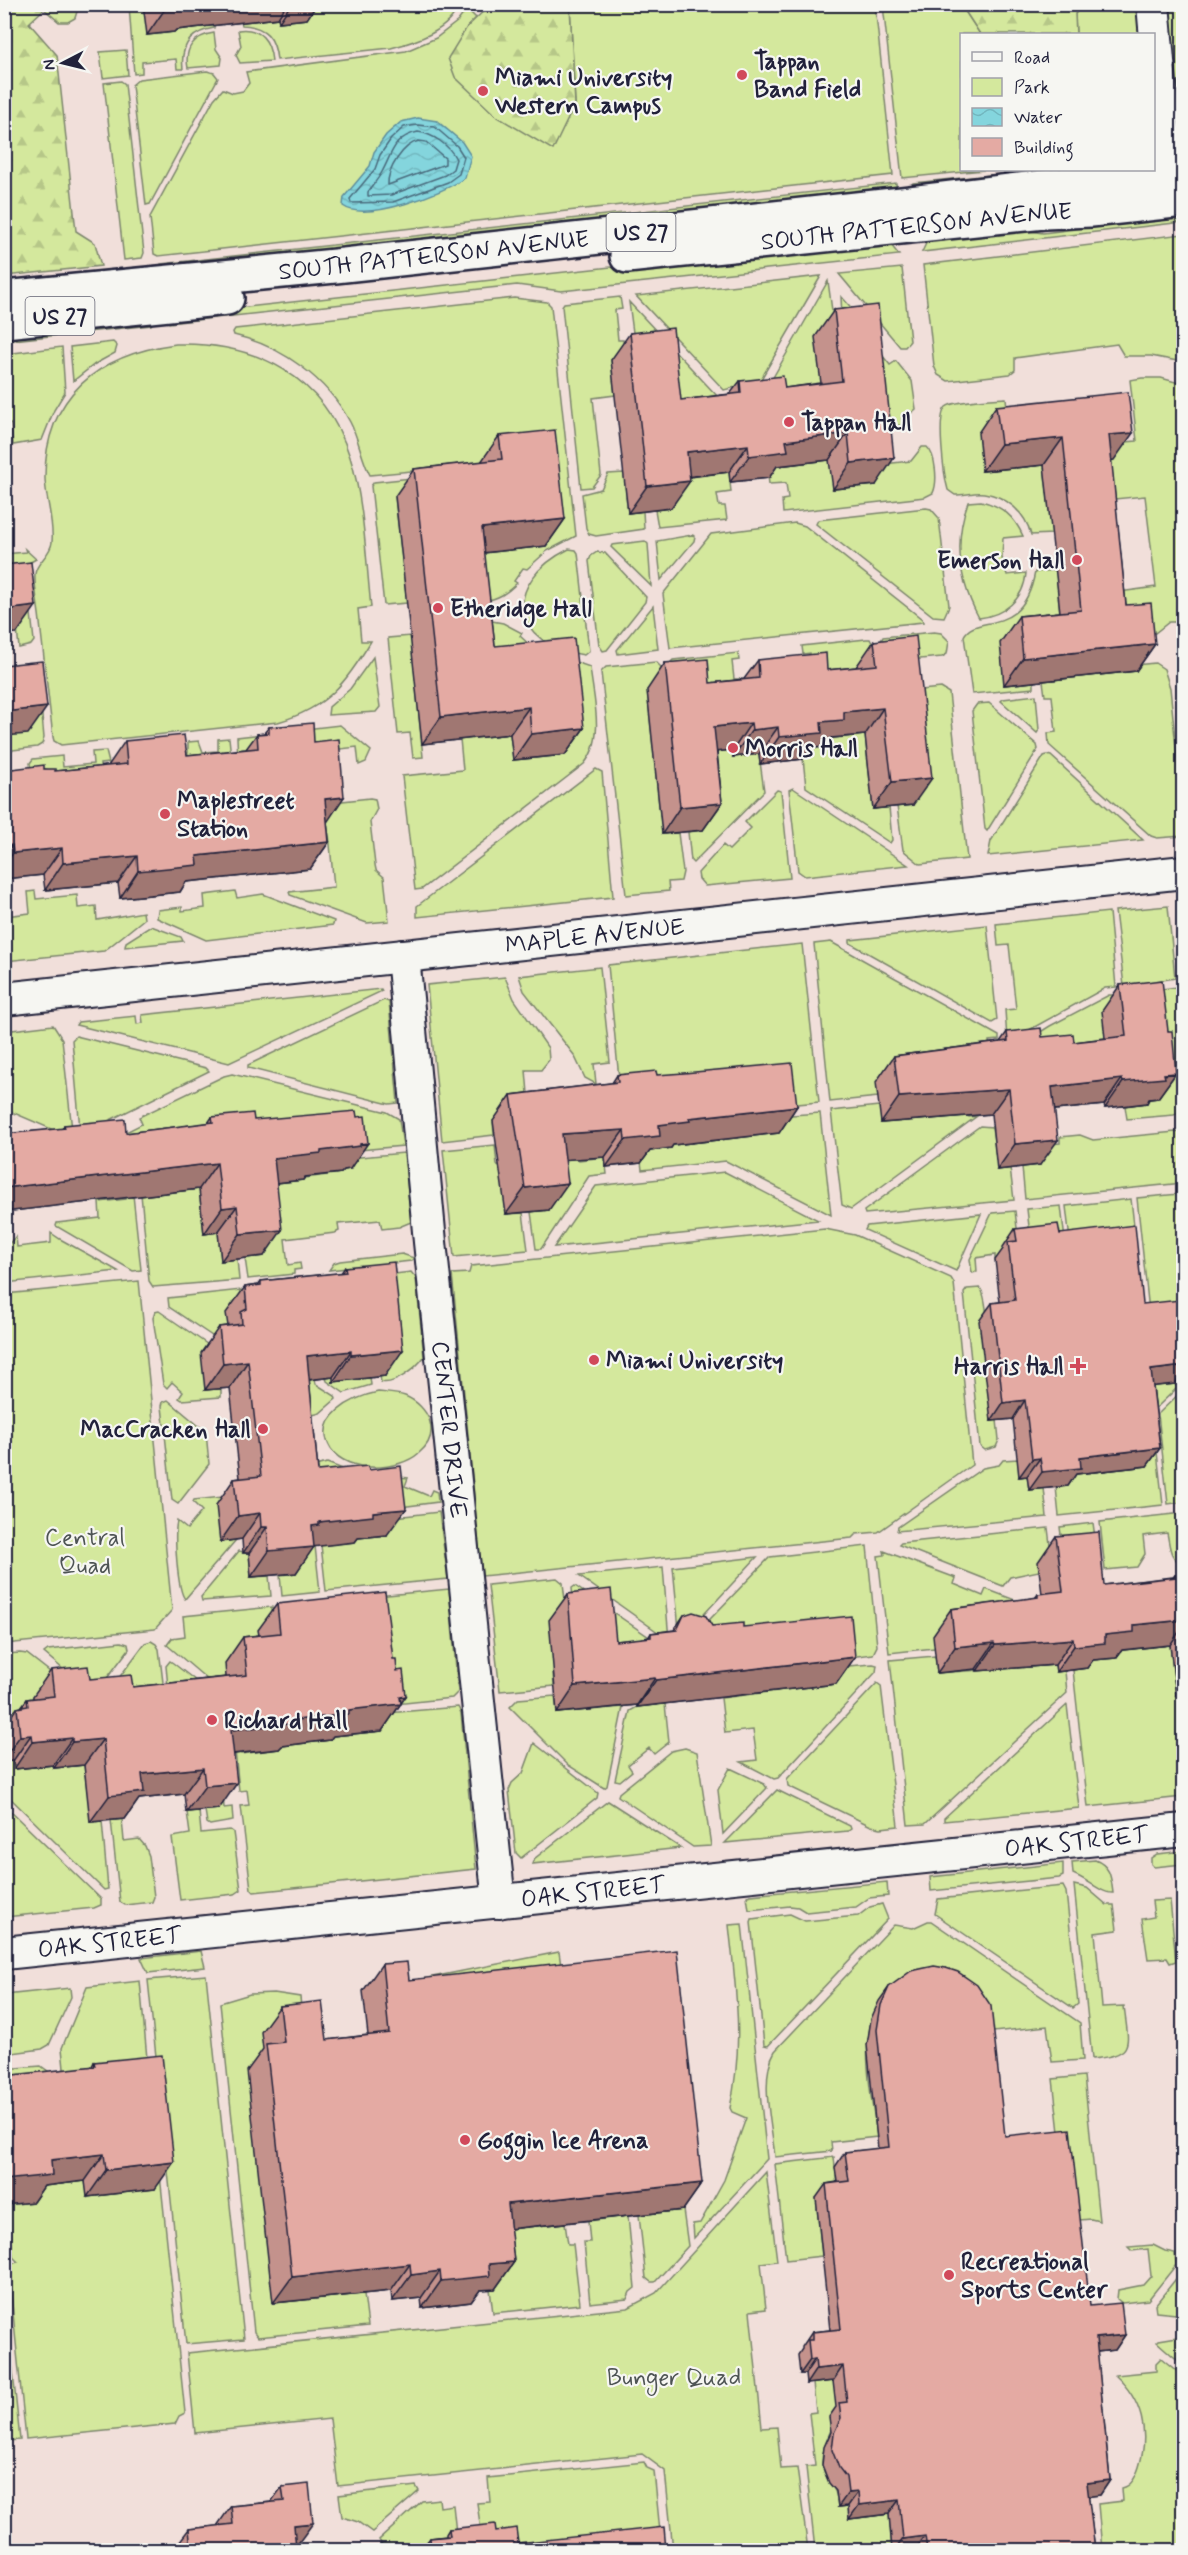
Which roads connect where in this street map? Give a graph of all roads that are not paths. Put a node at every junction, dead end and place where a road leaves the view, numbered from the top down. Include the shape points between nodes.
1 (1153, 4) edge
2 (1177, 186) edge
3 (4, 297) edge
4 (4, 321) edge
5 (1184, 872) edge
6 (403, 956) junction
7 (4, 999) edge
8 (1184, 1830) edge
9 (499, 1902) junction
10 (4, 1953) edge

1 - 2 street
2 - 3 highway, SOUTH PATTERSON AVENUE / US 27
2 - 4 highway, SOUTH PATTERSON AVENUE / US 27 via 1091,210
5 - 6 street, MAPLE AVENUE
6 - 7 street, MAPLE AVENUE
6 - 9 street, CENTER DRIVE
8 - 9 street, OAK STREET
9 - 10 street, OAK STREET

